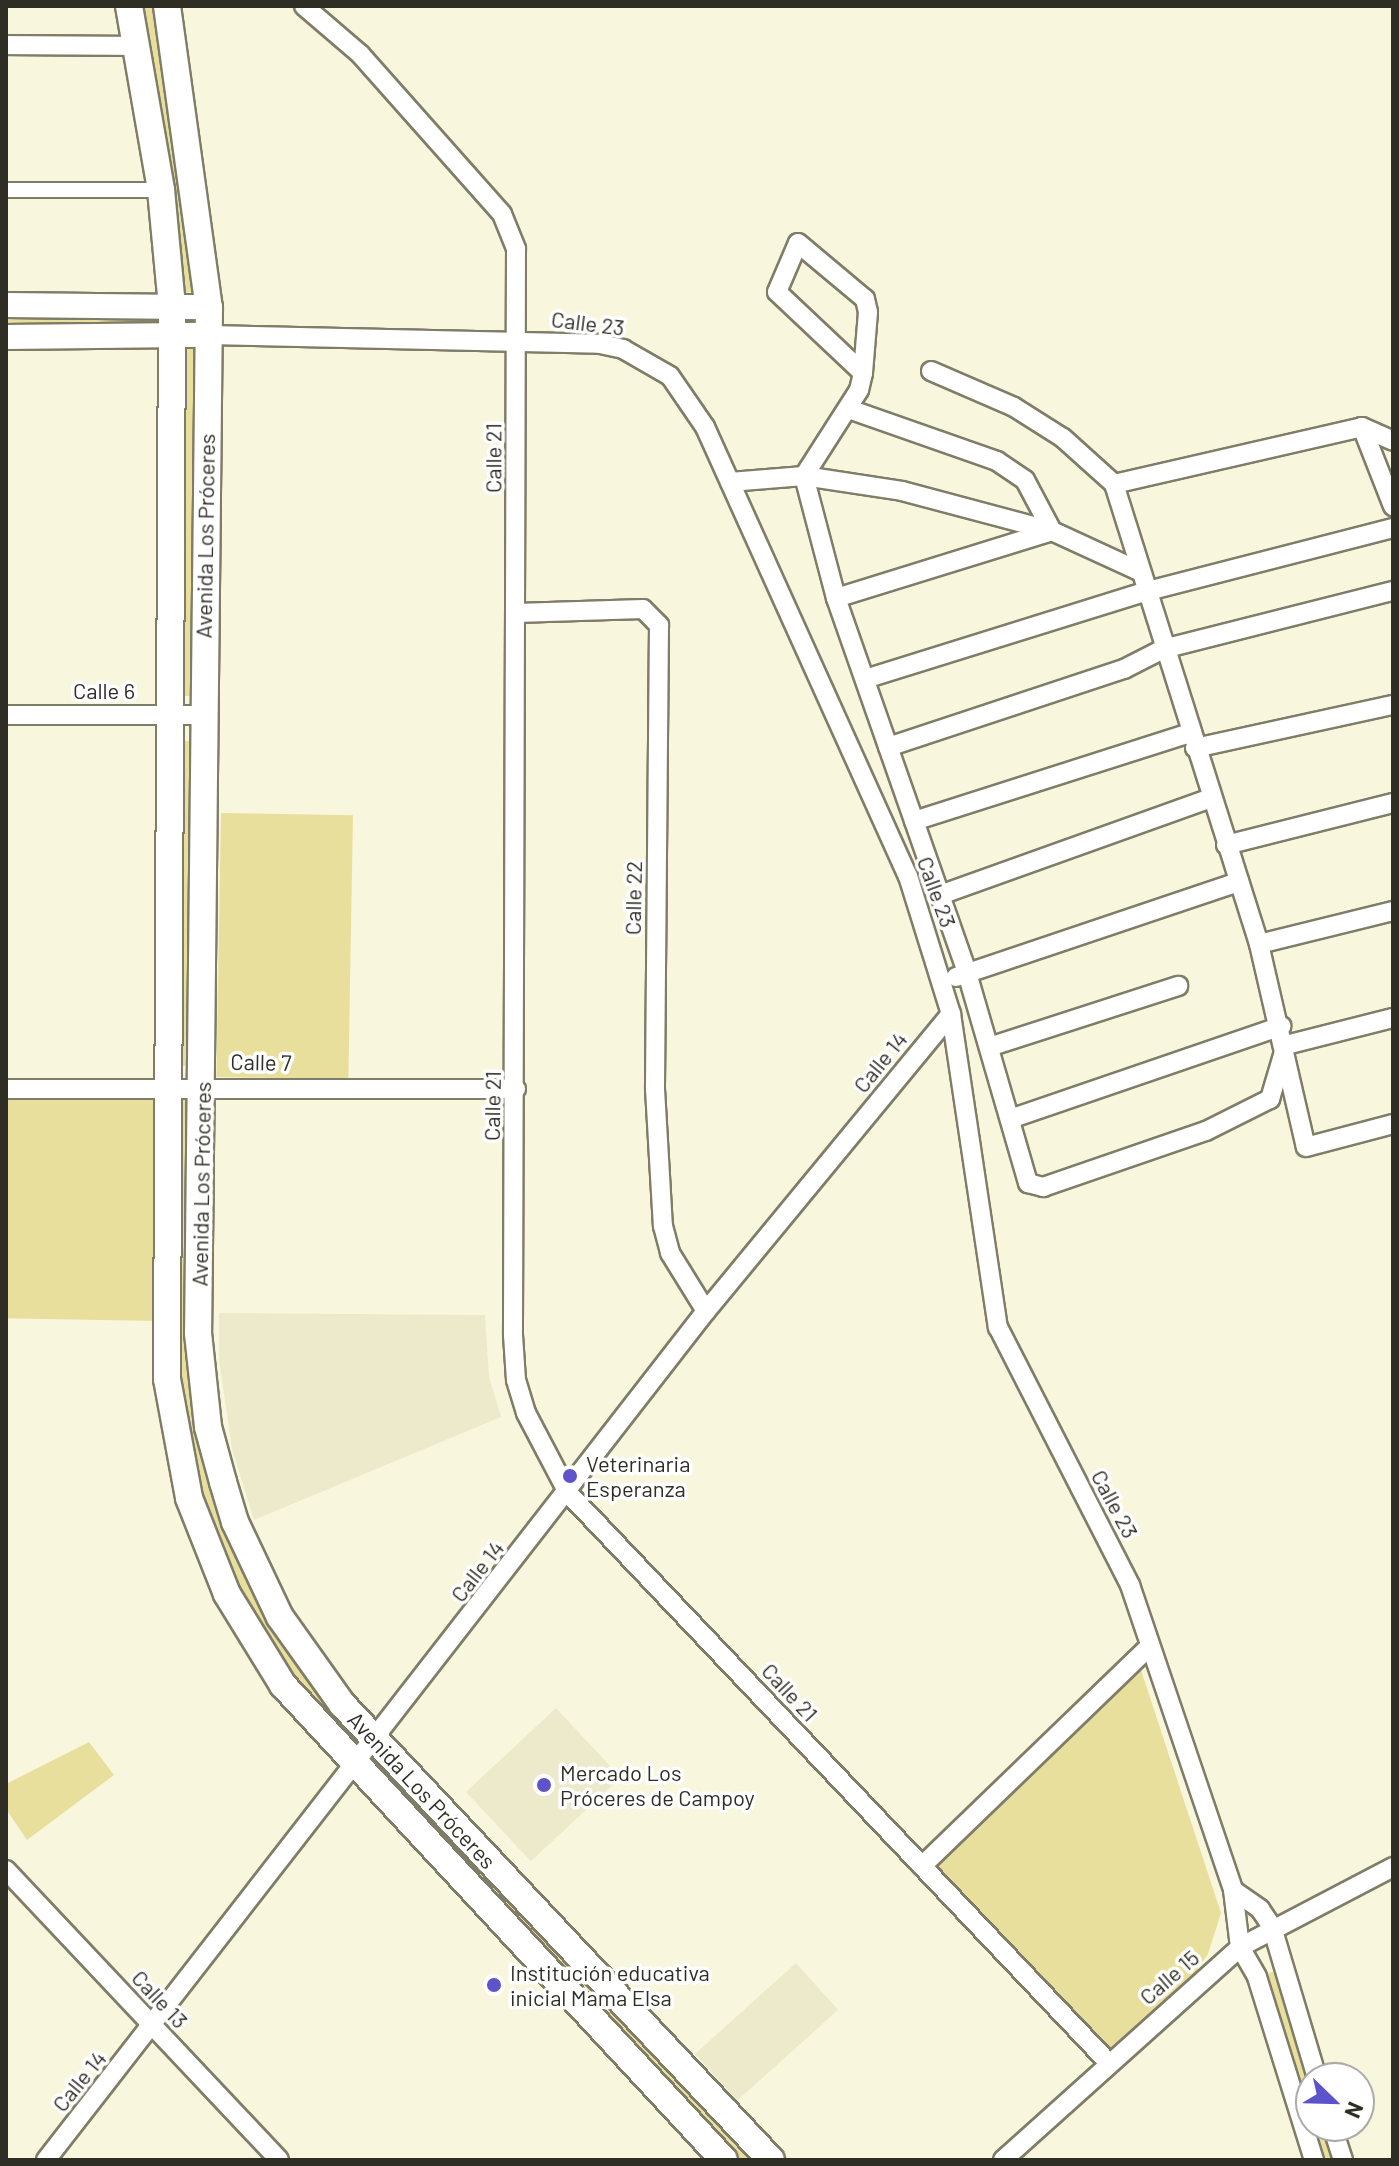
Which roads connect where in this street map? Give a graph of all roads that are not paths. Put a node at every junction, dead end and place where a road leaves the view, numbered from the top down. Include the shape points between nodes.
1 (129, 6) edge
2 (167, 6) edge
3 (304, 6) edge
4 (6, 45) edge
5 (135, 46) junction
6 (6, 190) edge
7 (161, 190) junction
8 (6, 305) edge
9 (172, 307) junction
10 (209, 307) junction
11 (209, 335) junction
12 (6, 337) edge
13 (170, 337) junction
14 (518, 340) junction
15 (931, 371) dead end
16 (863, 373) junction
17 (851, 410) junction
18 (1362, 427) junction
19 (1393, 441) edge
20 (804, 476) junction
21 (730, 482) junction
22 (1114, 484) junction
23 (1393, 506) edge
24 (1393, 528) edge
25 (1052, 531) junction
26 (1139, 571) junction
27 (1393, 591) edge
28 (1144, 592) junction
29 (836, 598) junction
30 (516, 613) junction
31 (1163, 649) junction
32 (865, 679) junction
33 (1393, 705) edge
34 (6, 715) edge
35 (169, 715) junction
36 (202, 715) junction
37 (1193, 740) junction
38 (888, 747) junction
39 (1211, 798) junction
40 (1393, 803) edge
41 (914, 821) junction
42 (1226, 845) junction
43 (1239, 882) junction
44 (940, 895) junction
45 (1393, 911) edge
46 (1259, 944) junction
47 (967, 973) junction
48 (942, 982) junction
49 (1178, 986) dead end
50 (951, 1014) junction
51 (1393, 1018) edge
52 (1281, 1026) junction
53 (1286, 1045) junction
54 (989, 1047) junction
55 (202, 1085) junction
56 (169, 1086) junction
57 (6, 1089) edge
58 (516, 1089) junction
59 (1010, 1119) junction
60 (1393, 1124) edge
61 (706, 1311) junction
62 (568, 1493) junction
63 (1149, 1647) junction
64 (375, 1742) junction
65 (356, 1767) junction
66 (922, 1866) junction
67 (1393, 1867) edge
68 (6, 1870) edge
69 (1233, 1890) junction
70 (1272, 1927) junction
71 (1240, 1947) junction
72 (153, 2027) junction
73 (1108, 2062) junction
74 (1312, 2062) edge
75 (46, 2160) edge
76 (279, 2160) edge
77 (724, 2160) edge
78 (771, 2160) edge
79 (1003, 2160) edge
80 (1314, 2160) edge

1 - 5 main road, Avenida Los Próceres
2 - 10 main road, Avenida Los Próceres
3 - 14 street, Calle 21 via 360,54 502,214 516,249
4 - 5 street
5 - 7 main road, Avenida Los Próceres
6 - 7 street
7 - 9 main road, Avenida Los Próceres
8 - 9 street
9 - 10 street
9 - 13 main road, Avenida Los Próceres
10 - 11 main road, Avenida Los Próceres
11 - 13 street
11 - 14 street, Calle 23
11 - 36 main road, Avenida Los Próceres
12 - 13 street
13 - 35 main road, Avenida Los Próceres
14 - 21 street, Calle 23 via 600,344 646,359 684,392
14 - 30 street, Calle 21
15 - 22 street via 1014,407 1063,438
16 - 16 street via 777,292 798,243 865,299
16 - 17 street
17 - 20 street
17 - 25 street via 997,461 1025,480
18 - 19 street
18 - 22 street
18 - 23 street
20 - 21 street
20 - 25 street via 902,491
20 - 29 street
21 - 48 street, Calle 23 via 908,876
22 - 26 street
24 - 28 street
25 - 26 street
25 - 29 street
26 - 28 street
27 - 31 street
28 - 31 street
28 - 32 street
29 - 32 street
30 - 58 street, Calle 21
30 - 61 street, Calle 22 via 643,609 659,625 655,1089 663,1226 670,1253
31 - 37 street
31 - 38 street via 1124,669
32 - 38 street
33 - 37 street
34 - 35 street, Calle 6
35 - 36 street, Calle 6
35 - 56 main road, Avenida Los Próceres
36 - 55 main road, Avenida Los Próceres
37 - 39 street
37 - 41 street
38 - 41 street
39 - 42 street
39 - 44 street
40 - 42 street
41 - 44 street
42 - 43 street
43 - 46 street
43 - 47 street
44 - 47 street
45 - 46 street
46 - 52 street
47 - 48 street
47 - 54 street
48 - 50 street, Calle 23
49 - 54 street
50 - 61 street, Calle 14
50 - 63 street, Calle 23 via 998,1327 1130,1585
51 - 53 street
52 - 53 street
52 - 59 street
53 - 59 street via 1270,1099 1140,1157 1043,1187 1028,1183
53 - 60 street via 1306,1147
54 - 59 street
55 - 56 street, Calle 7
55 - 58 street, Calle 7
55 - 64 main road, Avenida Los Próceres via 198,1333 208,1427 235,1522 280,1617
56 - 57 street, Calle 7
56 - 65 main road, Avenida Los Próceres via 167,1379 189,1498 227,1594 263,1656
58 - 62 street, Calle 21 via 516,1380 543,1451
61 - 62 street, Calle 14
62 - 64 street, Calle 14
62 - 66 street, Calle 21
63 - 66 street
63 - 69 street, Calle 23
64 - 65 street, Calle 14
64 - 78 main road, Avenida Los Próceres
65 - 72 street, Calle 14
65 - 77 main road, Avenida Los Próceres
66 - 73 street, Calle 21
67 - 70 street, Calle 15
68 - 72 street, Calle 13
69 - 70 street via 1260,1909
69 - 71 street, Calle 23
70 - 71 street, Calle 15
70 - 74 street
71 - 73 street, Calle 15
71 - 80 street, Calle 23 via 1257,1977
72 - 75 street, Calle 14
72 - 76 street, Calle 13
73 - 79 street, Calle 15

